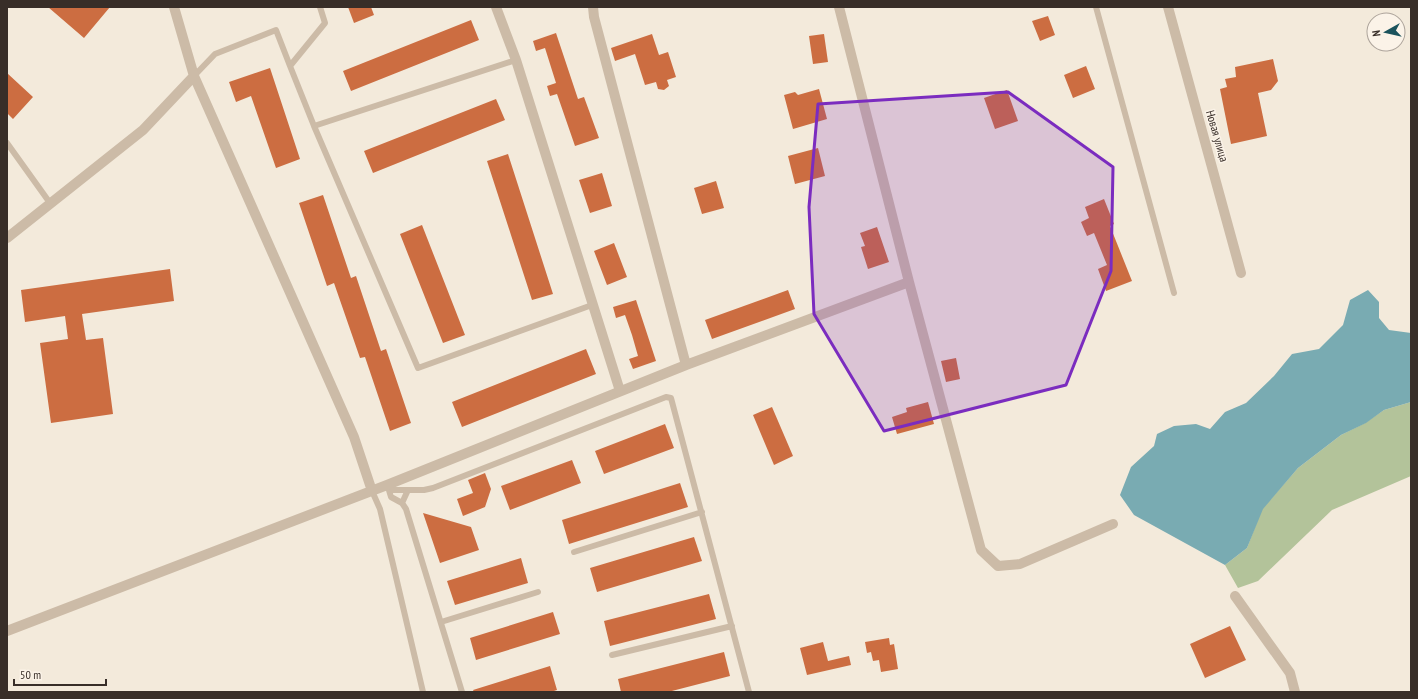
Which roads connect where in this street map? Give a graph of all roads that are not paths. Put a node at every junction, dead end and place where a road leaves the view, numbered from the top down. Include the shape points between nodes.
1 (174, 7) edge
2 (320, 7) edge
3 (496, 7) edge
4 (593, 7) edge
5 (839, 7) edge
6 (1096, 7) edge
7 (1168, 7) edge
8 (516, 60) junction
9 (290, 66) junction
10 (194, 76) junction
11 (314, 126) junction
12 (7, 143) edge
13 (50, 203) junction
14 (7, 238) edge
15 (1242, 273) dead end
16 (910, 282) junction
17 (1174, 293) dead end
18 (592, 305) junction
19 (686, 365) junction
20 (620, 391) junction
21 (388, 488) junction
22 (408, 490) junction
23 (372, 491) junction
24 (402, 503) junction
25 (702, 512) junction
26 (1113, 524) dead end
27 (574, 552) dead end
28 (538, 592) dead end
29 (1235, 596) dead end
30 (441, 622) junction
31 (732, 626) junction
32 (7, 631) edge
33 (612, 655) dead end
34 (423, 692) edge
35 (462, 692) edge
36 (750, 692) edge
37 (1295, 692) edge

1 - 10 street
2 - 9 lane via 325,23
3 - 8 street
4 - 19 street
5 - 16 street
6 - 17 lane
7 - 15 street, Новая улица
8 - 11 lane
8 - 18 street
9 - 10 lane via 276,30 215,54
9 - 11 lane
10 - 13 street via 143,130
10 - 23 street via 354,437
11 - 18 lane via 418,368
12 - 13 lane
13 - 14 street
16 - 19 street
16 - 26 street via 981,550 998,566 1020,564
18 - 20 street
19 - 20 street
20 - 21 street
21 - 22 lane
21 - 23 street
21 - 24 lane via 391,497
22 - 24 lane
22 - 25 lane via 433,488 668,397 673,402
23 - 32 street
23 - 34 lane via 380,509
24 - 30 lane
25 - 27 lane
25 - 31 lane
28 - 30 lane
29 - 37 street via 1290,673
30 - 35 lane
31 - 33 lane
31 - 36 lane

